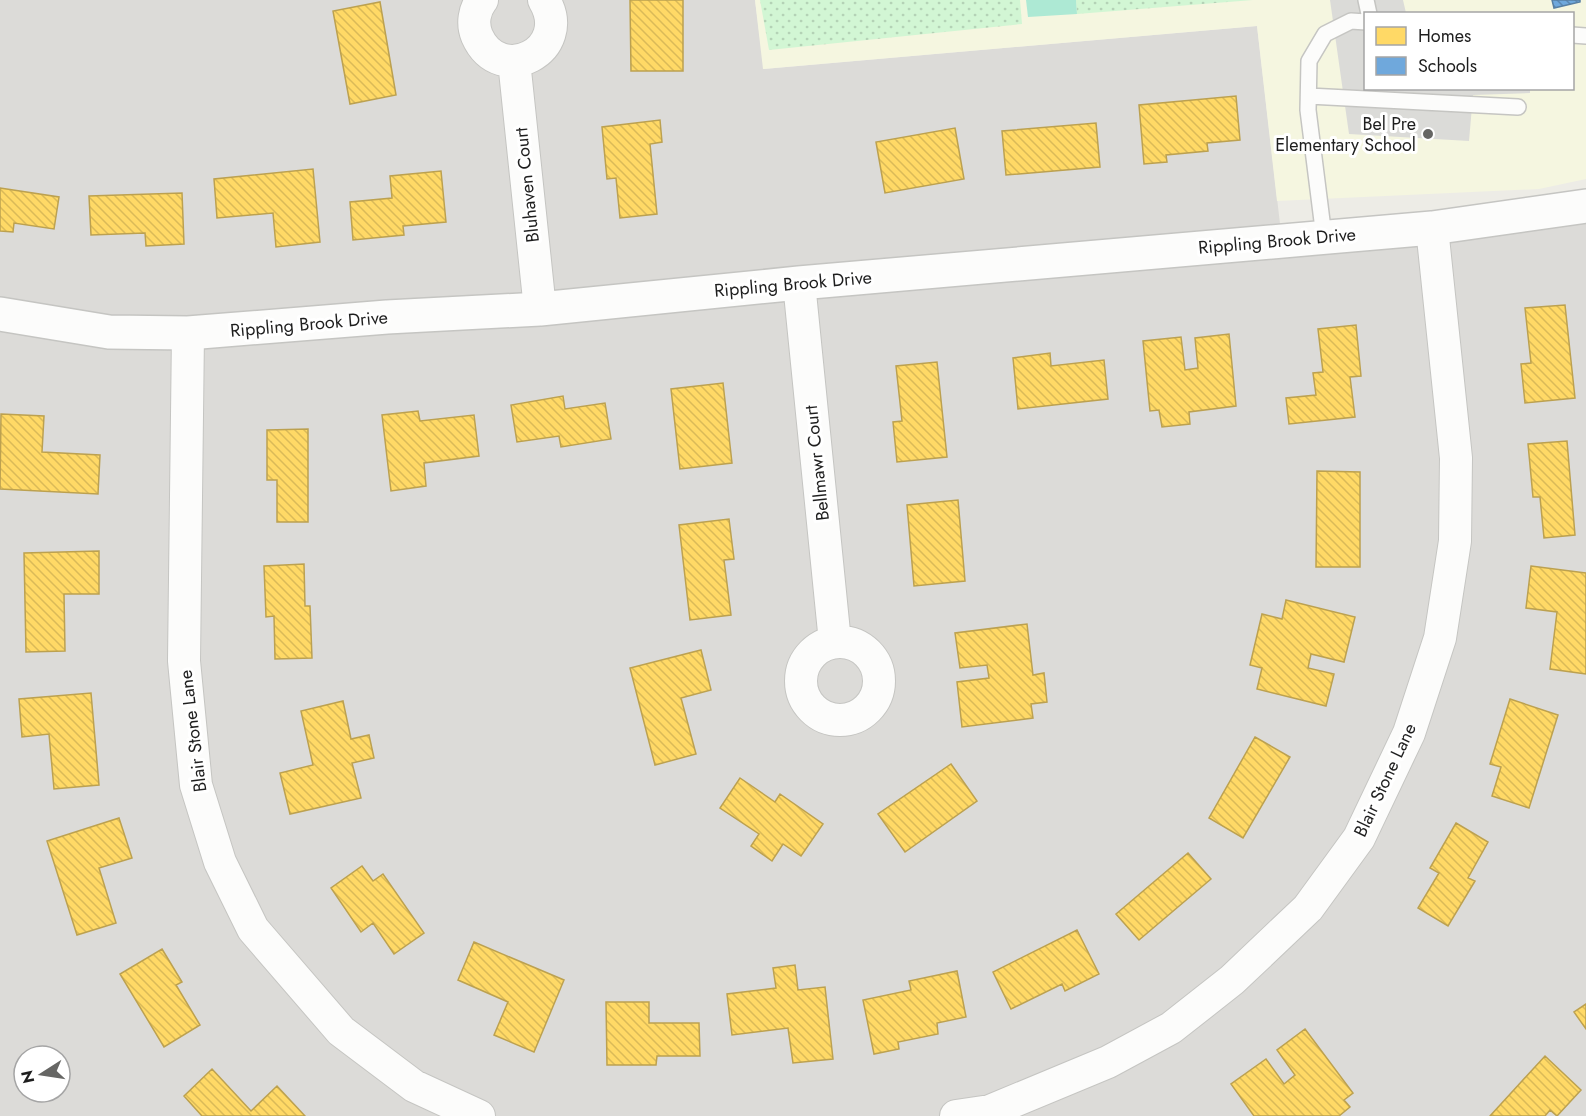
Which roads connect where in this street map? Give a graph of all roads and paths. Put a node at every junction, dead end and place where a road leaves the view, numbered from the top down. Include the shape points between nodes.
1 (482, 0) edge
2 (544, 0) edge
3 (1364, 22) edge
4 (514, 61) junction
5 (1308, 96) junction
6 (1518, 107) dead end
7 (1586, 206) edge
8 (1432, 228) junction
9 (1324, 237) junction
10 (799, 283) junction
11 (540, 309) junction
12 (0, 314) edge
13 (188, 333) junction
14 (835, 642) dead end
15 (479, 1116) edge
16 (956, 1116) edge

1 - 4 street via 474,18 480,44 489,54
2 - 4 street via 552,20 545,43 527,59
3 - 5 lane via 1351,21 1325,34 1309,62
4 - 11 street, Bluhaven Court
5 - 6 lane
5 - 9 lane
7 - 8 street, Rippling Brook Drive
8 - 9 street, Rippling Brook Drive
8 - 16 street, Blair Stone Lane via 1456,458 1455,541 1440,638 1409,733 1359,838 1308,908 1232,980 1171,1028 1108,1062 990,1111
9 - 10 street, Rippling Brook Drive
10 - 11 street, Rippling Brook Drive
10 - 14 street, Bellmawr Court
11 - 13 street, Rippling Brook Drive
12 - 13 street, Rippling Brook Drive via 109,332
13 - 15 street, Blair Stone Lane via 184,661 196,785 220,862 253,929 341,1031 414,1086

